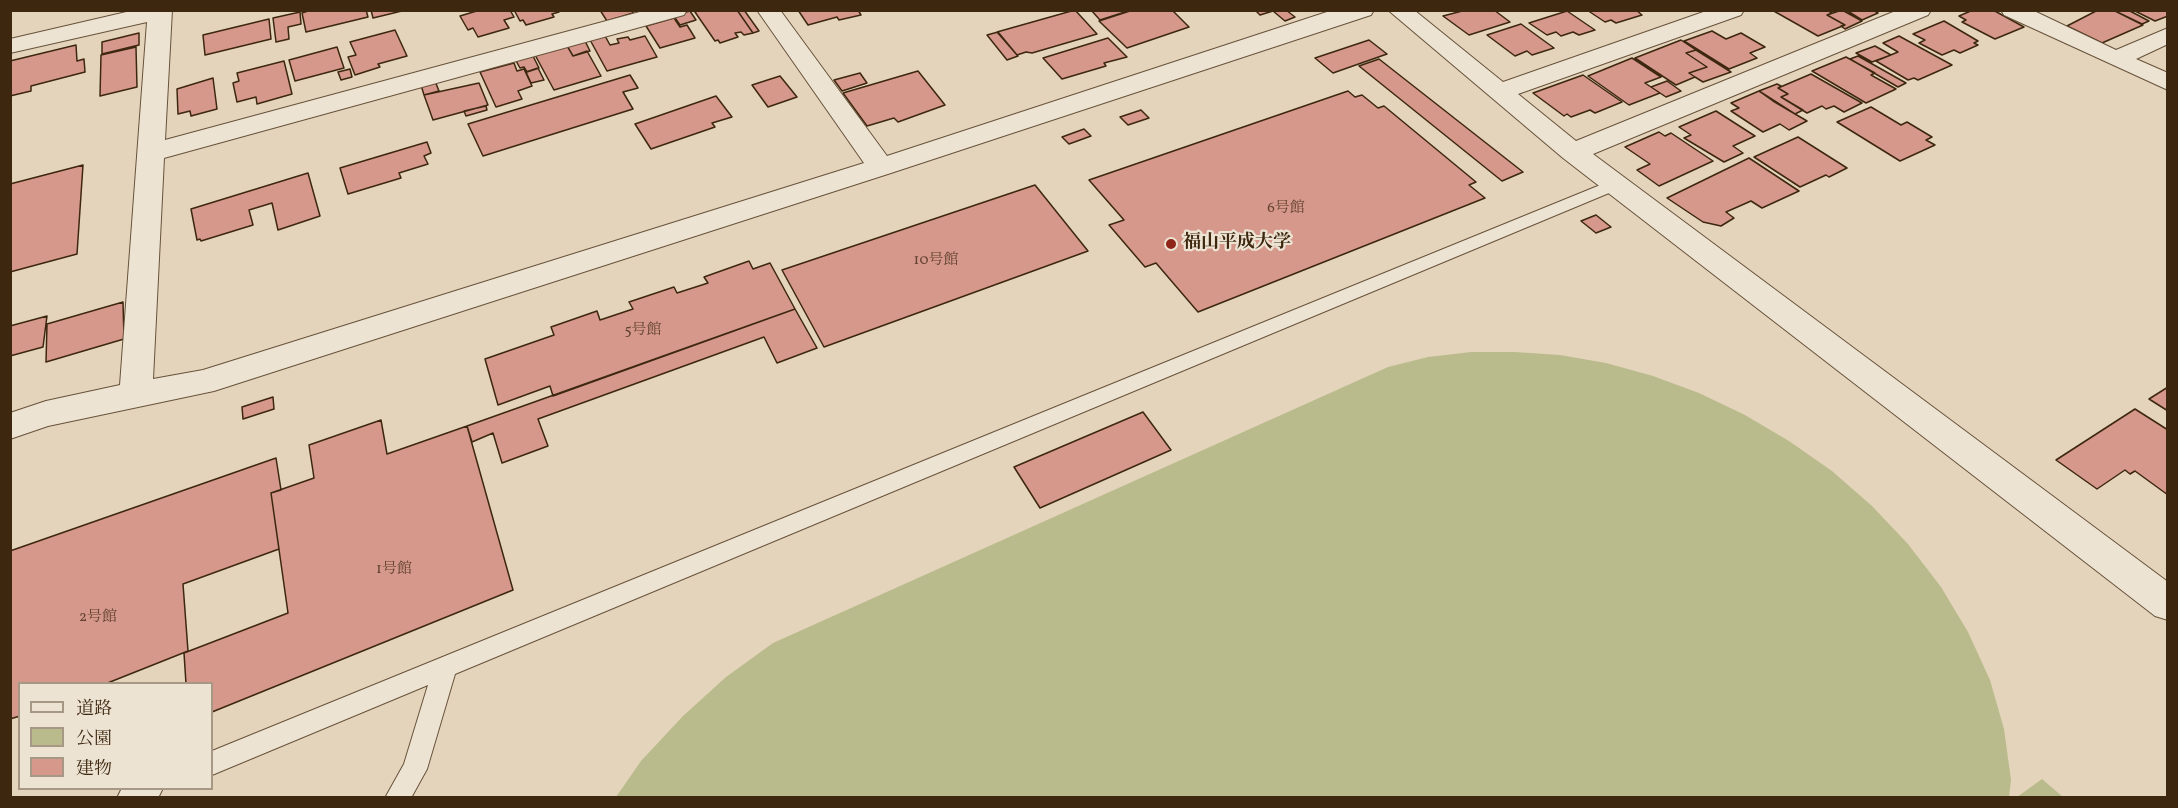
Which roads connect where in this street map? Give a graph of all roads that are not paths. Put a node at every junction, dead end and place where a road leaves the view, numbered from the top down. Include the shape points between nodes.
1 (676, 10) edge
2 (768, 10) edge
3 (1363, 10) edge
4 (1399, 10) edge
5 (1733, 10) edge
6 (1920, 10) edge
7 (2012, 10) edge
8 (160, 11) edge
9 (2168, 35) edge
10 (10, 46) edge
11 (2116, 59) junction
12 (2168, 83) edge
13 (1499, 92) junction
14 (1573, 152) junction
15 (150, 153) junction
16 (881, 167) junction
17 (1615, 184) junction
18 (136, 394) junction
19 (10, 426) edge
20 (2168, 604) edge
21 (445, 667) junction
22 (213, 763) edge
23 (149, 790) edge
24 (129, 798) edge
25 (397, 798) edge

1 - 15 street
2 - 16 street
3 - 16 street
4 - 13 street
5 - 13 street
6 - 14 street
7 - 11 street
8 - 10 street
8 - 15 street
9 - 11 street
11 - 12 street
13 - 14 street
14 - 17 street
15 - 18 street
16 - 18 street via 203,382
17 - 20 street
17 - 21 lane
18 - 19 street
21 - 22 lane
21 - 25 lane via 415,769
23 - 24 lane

